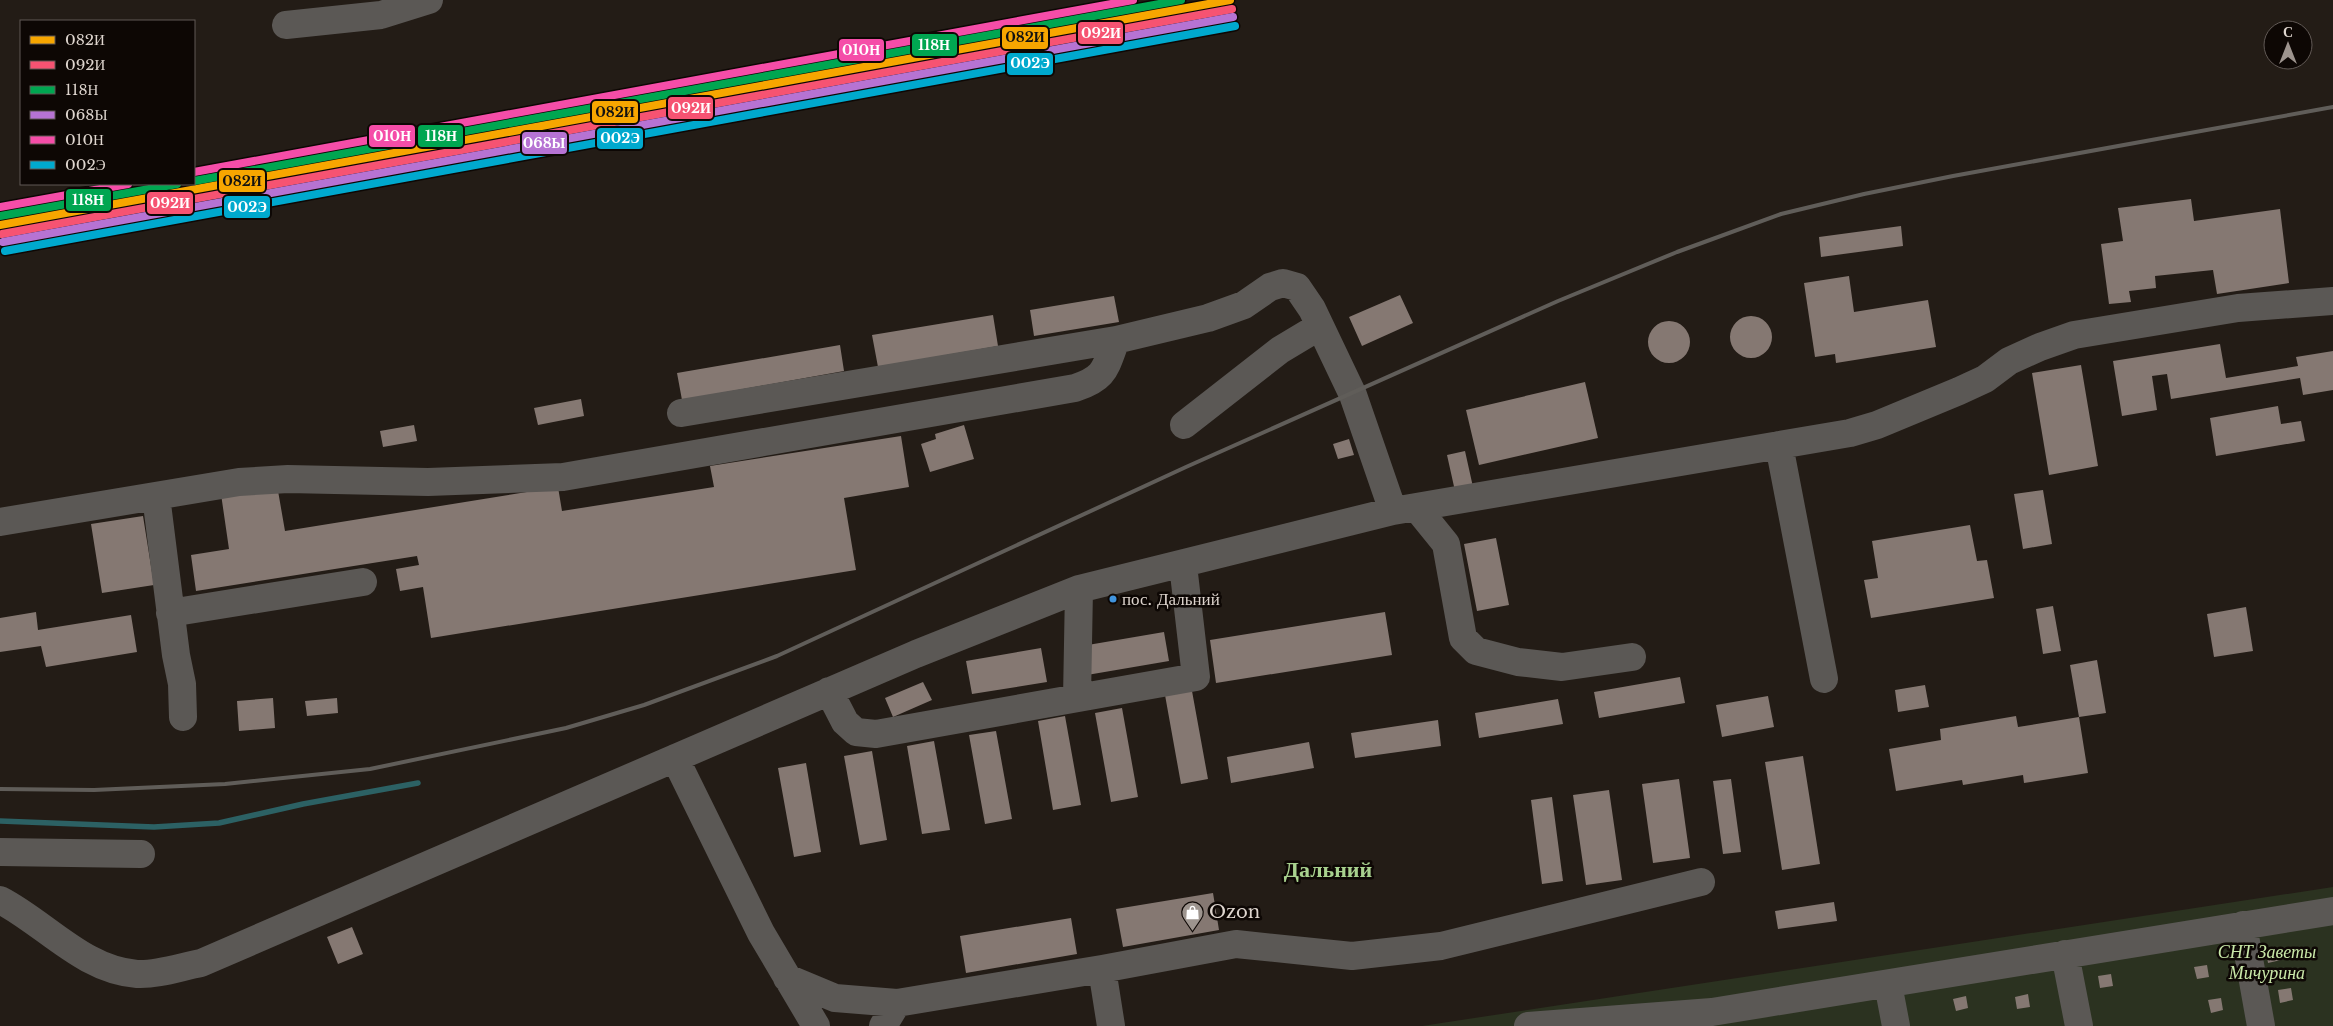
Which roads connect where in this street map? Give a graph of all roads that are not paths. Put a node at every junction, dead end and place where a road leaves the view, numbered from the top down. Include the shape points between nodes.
1 (429, 0) edge
2 (286, 25) dead end
3 (2333, 301) edge
4 (1320, 326) junction
5 (1116, 340) junction
6 (681, 413) dead end
7 (1184, 425) dead end
8 (1779, 445) junction
9 (156, 496) junction
10 (1405, 509) junction
11 (0, 522) edge
12 (1183, 565) junction
13 (363, 582) dead end
14 (1080, 589) junction
15 (170, 613) junction
16 (1632, 657) dead end
17 (1824, 679) dead end
18 (830, 691) junction
19 (1077, 698) junction
20 (183, 716) dead end
21 (674, 758) junction
22 (0, 852) edge
23 (141, 854) dead end
24 (1701, 882) dead end
25 (0, 900) edge
26 (2333, 911) edge
27 (2243, 925) junction
28 (2065, 954) junction
29 (1102, 969) junction
30 (787, 978) junction
31 (1888, 984) junction
32 (897, 1003) junction
33 (1713, 1019) edge
34 (816, 1026) edge
35 (883, 1026) edge
36 (1111, 1026) edge
37 (1528, 1026) edge
38 (1896, 1026) edge
39 (2079, 1026) edge
40 (2261, 1026) edge

1 - 2 street via 381,15
3 - 8 street via 2238,308 2074,335 2009,361 1984,379 1877,425
4 - 5 street via 1297,287 1283,283 1270,287 1244,305 1208,318
4 - 7 street via 1280,350
4 - 10 street
5 - 6 street
5 - 9 street via 1102,374 1093,382 1075,388 563,477 428,482 288,479 238,482
8 - 10 street
8 - 17 street
9 - 11 street
9 - 15 street
10 - 12 street
10 - 16 street via 1446,544 1463,638 1476,651 1518,662 1562,667
12 - 14 street
12 - 19 street via 1196,676
13 - 15 street
14 - 18 street
14 - 19 street
15 - 20 street via 182,684
18 - 19 street via 845,722 856,732 876,734
18 - 21 street
21 - 25 street via 201,963 162,972 136,974 109,968 67,946
21 - 30 street via 761,933
22 - 23 street
24 - 29 street via 1441,946 1352,956 1236,944
26 - 27 street
27 - 28 street
27 - 40 street
28 - 31 street
28 - 39 street
29 - 32 street
29 - 36 street
30 - 32 street via 835,998
30 - 34 street
31 - 33 street
31 - 38 street
32 - 35 street
33 - 37 street

